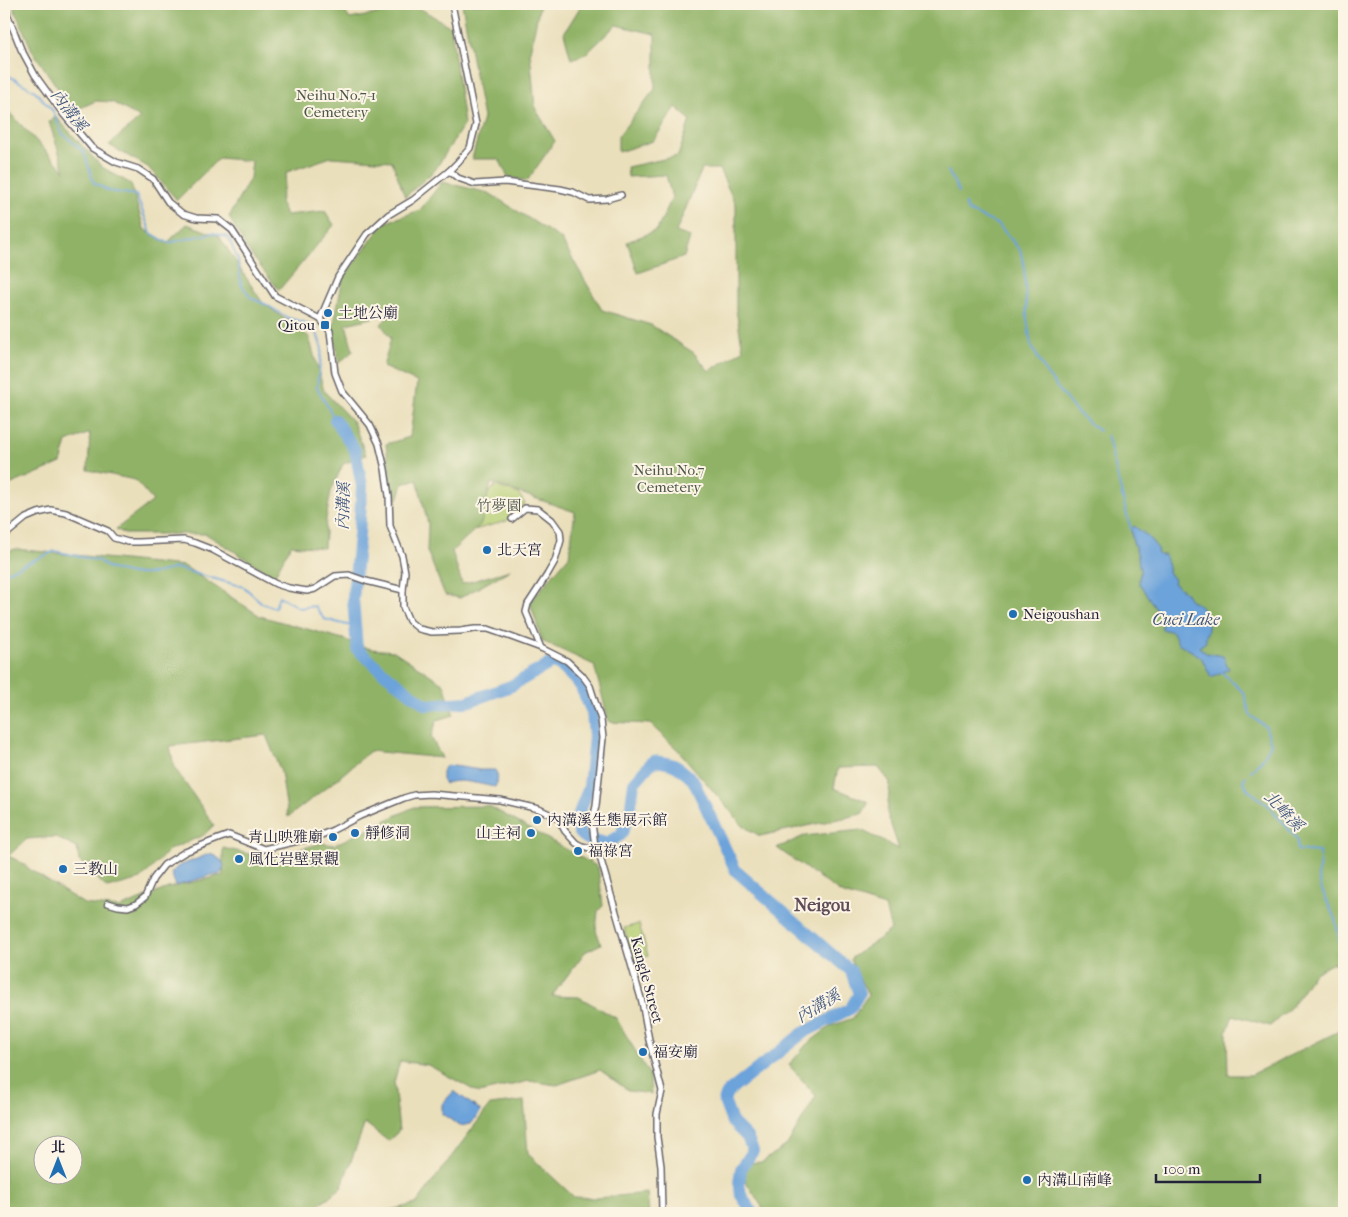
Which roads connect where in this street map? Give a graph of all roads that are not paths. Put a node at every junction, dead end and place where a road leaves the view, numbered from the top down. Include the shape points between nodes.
1 (452, 4) edge
2 (4, 6) edge
3 (449, 172) junction
4 (621, 195) dead end
5 (320, 319) junction
6 (512, 519) dead end
7 (4, 536) edge
8 (403, 590) junction
9 (541, 648) junction
10 (597, 848) junction
11 (612, 849) dead end
12 (108, 903) dead end
13 (662, 1213) edge

1 - 3 street via 476,124 470,148
2 - 5 street via 35,75 92,148 153,179 168,202 183,214 218,219 232,230 275,296
3 - 4 street via 475,184 505,182 560,189 589,200
3 - 5 street via 366,234 338,277
5 - 8 street via 330,331 335,373 342,391 370,425 379,444 389,496 390,526 405,572
6 - 9 street via 525,508 538,509 560,531 555,561 526,612
7 - 8 street via 26,518 51,510 66,513 128,542 184,540 195,543 289,588 307,591 335,576 349,575
8 - 9 street via 403,607 409,621 419,629 432,632 488,629
9 - 10 street, Kangle Street via 567,661 582,675 590,686 602,720 604,738 592,823
10 - 11 street
10 - 12 street via 576,842 558,818 538,808 500,800 414,795 319,836 264,848 229,836 218,839 185,852 164,865 145,897 136,904 128,907
10 - 13 street, Kangle Street via 642,1002 662,1091 657,1137

